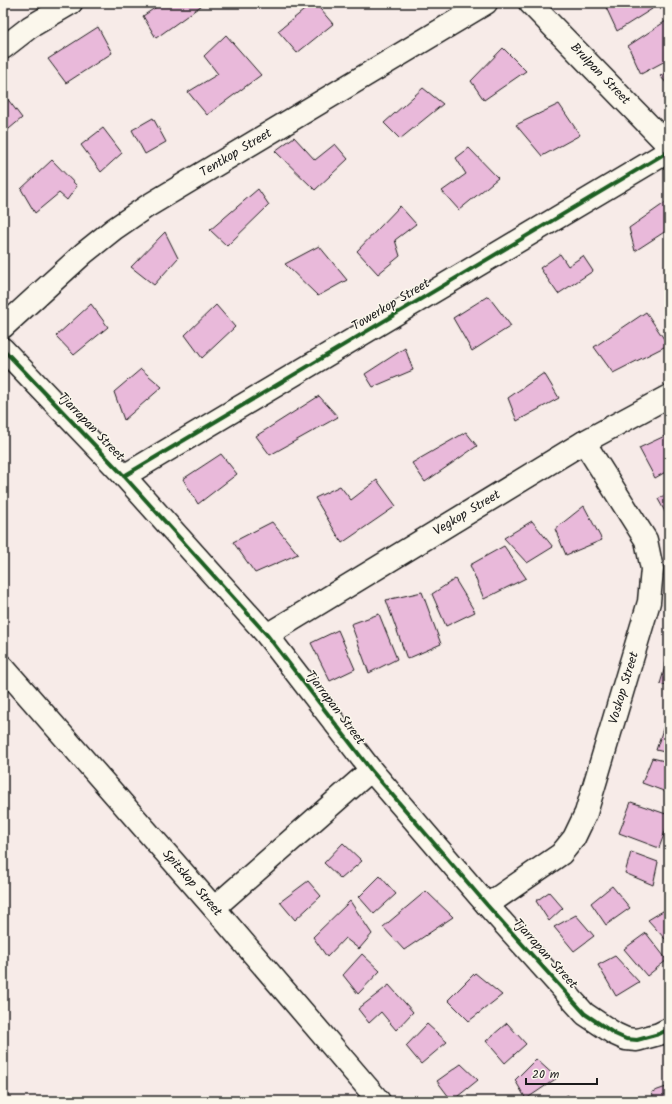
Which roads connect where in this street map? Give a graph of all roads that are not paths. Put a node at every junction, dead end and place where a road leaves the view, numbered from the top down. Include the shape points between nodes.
1 (71, 3) edge
2 (486, 3) edge
3 (530, 3) edge
4 (3, 48) edge
5 (669, 146) edge
6 (669, 151) edge
7 (3, 327) edge
8 (3, 349) edge
9 (669, 396) edge
10 (584, 442) junction
11 (124, 476) junction
12 (267, 635) junction
13 (3, 667) edge
14 (371, 770) junction
15 (487, 905) junction
16 (214, 908) junction
17 (669, 1029) edge
18 (370, 1098) edge

1 - 4 street via 30,27
2 - 7 street, Tentkop Street via 146,207 84,253
3 - 5 street, Brulpan Street
6 - 11 street, Towerkop Street
8 - 11 street, Tjarrapan Street
9 - 10 street, Vegkop Street
10 - 12 street, Vegkop Street
10 - 15 street, Voskop Street via 646,540 652,568 650,602 586,813 574,838 561,854
11 - 12 street, Tjarrapan Street
12 - 14 street, Tjarrapan Street
13 - 16 street, Spitskop Street
14 - 15 street, Tjarrapan Street
14 - 16 street
15 - 17 street, Tjarrapan Street via 585,1014 598,1023 626,1039 637,1040
16 - 18 street, Spitskop Street

